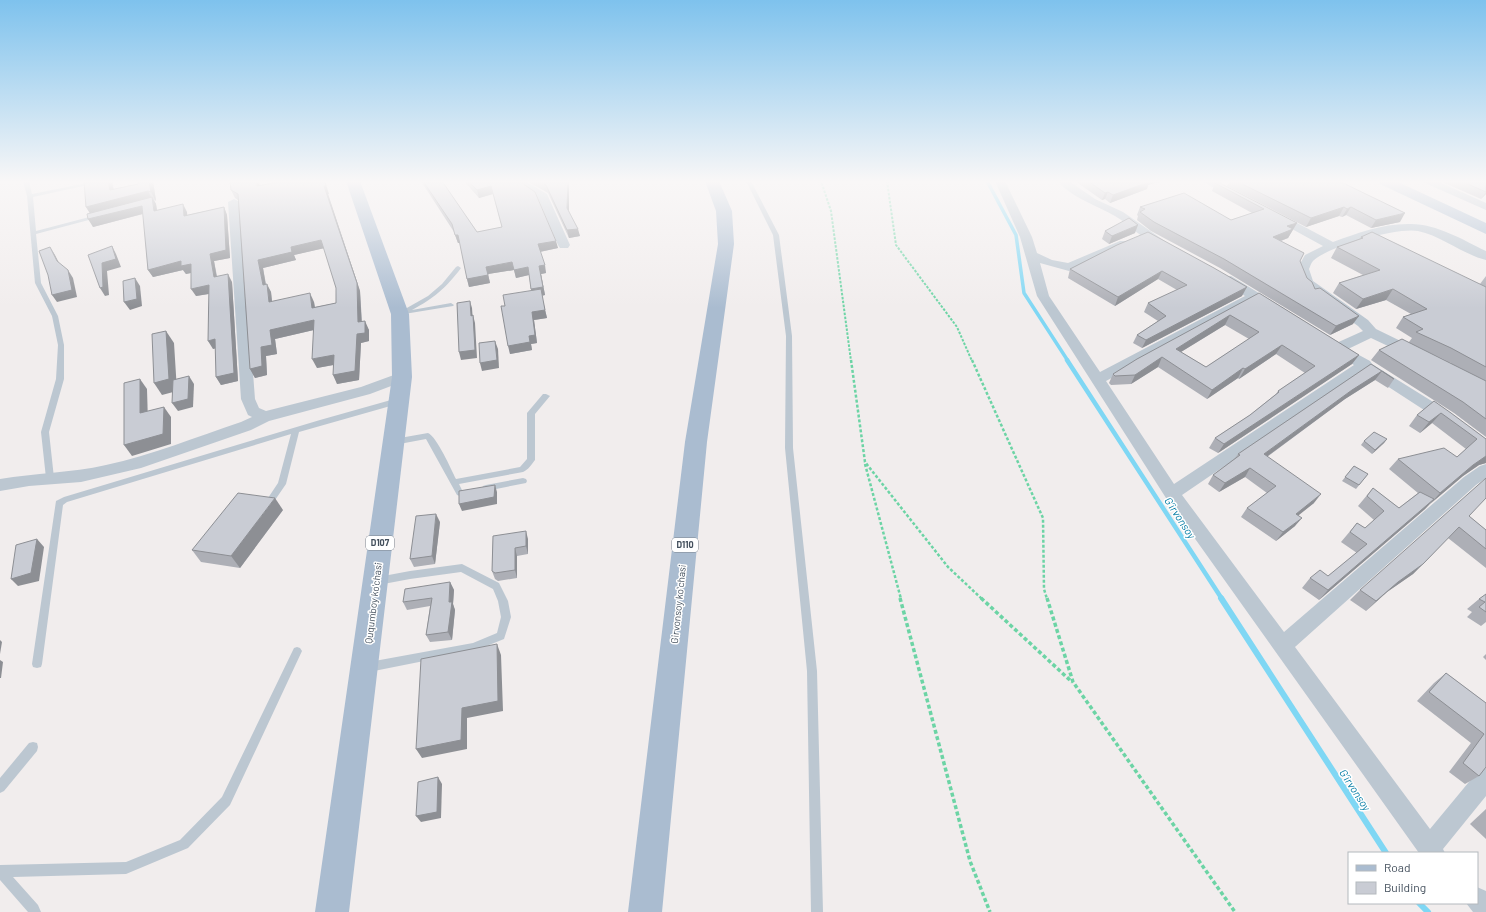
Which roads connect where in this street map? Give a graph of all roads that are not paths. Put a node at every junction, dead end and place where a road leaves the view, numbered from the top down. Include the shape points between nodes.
1 (33, 224) edge
2 (71, 224) edge
3 (236, 224) edge
4 (368, 224) edge
5 (555, 224) edge
6 (725, 224) edge
7 (770, 224) edge
8 (1020, 224) edge
9 (1132, 224) edge
10 (1288, 224) edge
11 (1416, 224) edge
12 (1474, 224) edge
13 (1420, 229) junction
14 (1486, 229) edge
15 (34, 233) junction
16 (1146, 234) junction
17 (1366, 236) junction
18 (1380, 243) edge
19 (564, 245) dead end
20 (1332, 246) junction
21 (1173, 249) edge
22 (1031, 255) junction
23 (1486, 256) edge
24 (458, 268) dead end
25 (1215, 272) edge
26 (1254, 296) junction
27 (450, 305) dead end
28 (400, 314) junction
29 (1286, 316) edge
30 (1371, 332) junction
31 (1324, 340) edge
32 (1337, 348) junction
33 (1424, 357) edge
34 (1365, 364) junction
35 (402, 377) junction
36 (1097, 380) junction
37 (546, 396) dead end
38 (399, 401) junction
39 (264, 417) junction
40 (1454, 423) edge
41 (296, 430) junction
42 (394, 442) junction
43 (1486, 470) edge
44 (50, 478) junction
45 (523, 481) dead end
46 (454, 482) junction
47 (0, 485) edge
48 (1172, 494) junction
49 (270, 501) edge
50 (375, 582) junction
51 (1282, 645) junction
52 (297, 651) dead end
53 (37, 664) dead end
54 (364, 668) junction
55 (33, 747) dead end
56 (1486, 779) edge
57 (0, 787) edge
58 (1431, 851) edge
59 (1, 871) edge
60 (1478, 900) edge
61 (1486, 908) edge
62 (35, 912) edge
63 (332, 912) edge
64 (645, 912) edge
65 (817, 912) edge

1 - 15 lane
2 - 15 lane
3 - 39 street via 248,399 253,411
4 - 28 main road, Ququmboy ko'chasi / D107
5 - 19 street
6 - 64 main road, Girvonsoy koʻchasi / D110 via 726,244 696,442
7 - 65 lane via 776,235 790,336 789,448 812,671
8 - 22 street
9 - 16 street
10 - 20 street
11 - 13 street
12 - 14 main road
13 - 17 street via 1412,227 1380,231
13 - 23 street
15 - 44 lane via 38,283 55,316 61,345 60,379 46,432
16 - 21 street
16 - 22 street via 1069,267 1049,263
17 - 18 street
17 - 20 street
20 - 30 street via 1308,259 1303,269 1307,283 1363,323
22 - 36 street via 1043,296
24 - 28 lane via 430,297
25 - 26 street
26 - 29 street
26 - 36 street
27 - 28 lane
28 - 35 main road, Ququmboy ko'chasi / D107
30 - 32 street
30 - 33 street
31 - 32 street
32 - 34 street
34 - 40 street
34 - 48 street
35 - 38 main road, Ququmboy ko'chasi / D107
35 - 39 street via 365,391
36 - 48 street
37 - 46 lane via 531,413 531,460 523,469
38 - 41 lane
38 - 42 main road, Ququmboy ko'chasi / D107
39 - 44 street via 246,426 141,462 81,476
41 - 49 lane via 282,484
41 - 53 lane via 59,503
42 - 46 lane via 428,436
42 - 50 main road, Ququmboy ko'chasi / D107
43 - 51 street
44 - 47 street
45 - 46 lane via 460,493
48 - 51 street
50 - 54 main road, Ququmboy ko'chasi / D107
50 - 54 lane via 462,568 496,586 503,601 506,617 501,636 474,647
51 - 58 street
52 - 59 lane via 226,801 184,844 126,868
54 - 63 main road, Ququmboy ko'chasi / D107
55 - 57 lane
56 - 58 street
59 - 62 lane
60 - 61 street

